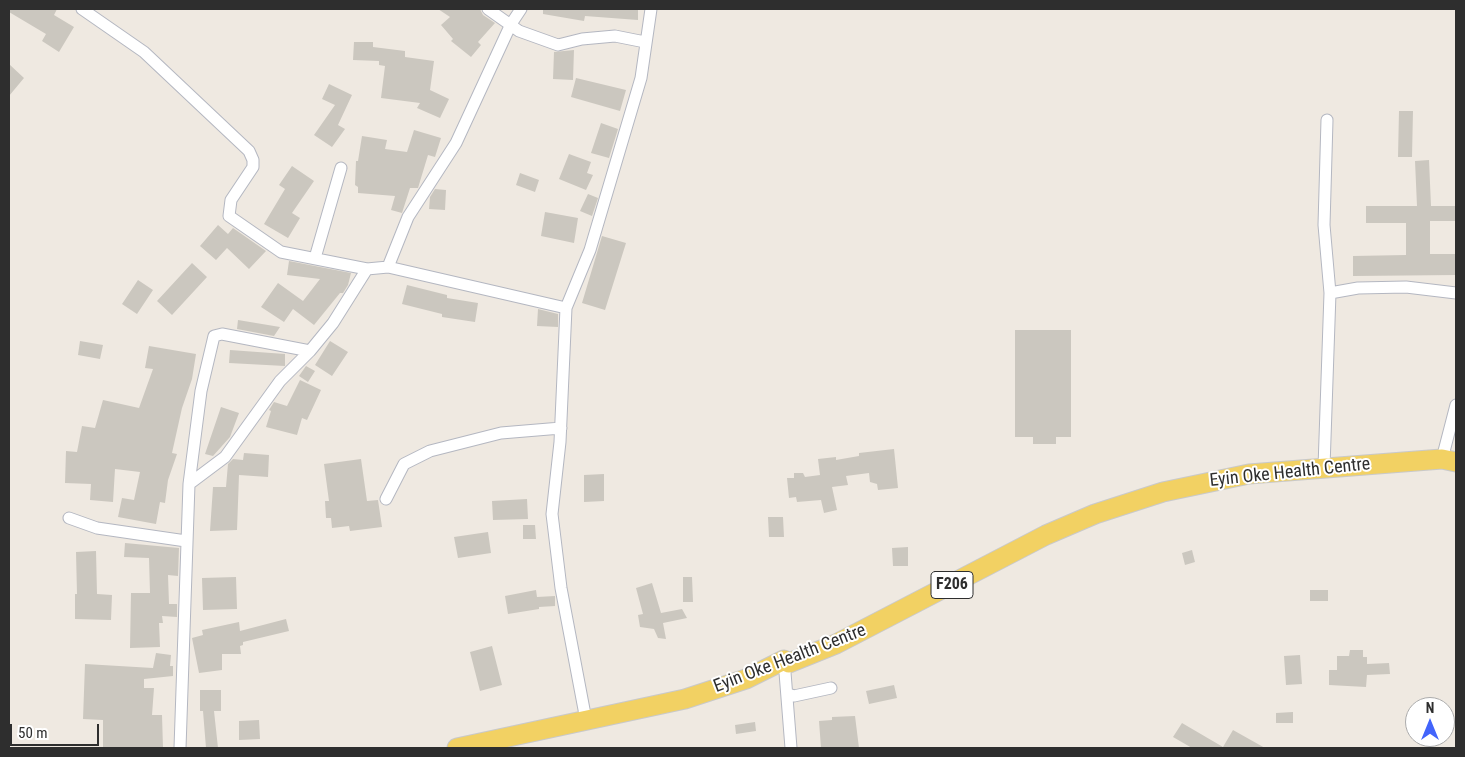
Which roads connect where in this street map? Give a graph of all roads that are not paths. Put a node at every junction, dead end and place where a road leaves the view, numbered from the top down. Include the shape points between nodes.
1 (82, 9) edge
2 (488, 9) edge
3 (521, 9) edge
4 (651, 9) edge
5 (511, 24) junction
6 (645, 42) junction
7 (1327, 120) dead end
8 (341, 168) dead end
9 (315, 258) junction
10 (388, 267) junction
11 (367, 269) junction
12 (1330, 293) junction
13 (1456, 293) edge
14 (566, 308) junction
15 (310, 351) junction
16 (1456, 406) edge
17 (561, 428) junction
18 (1449, 460) edge
19 (1324, 467) junction
20 (189, 484) junction
21 (386, 499) dead end
22 (69, 518) dead end
23 (186, 541) junction
24 (784, 660) junction
25 (830, 688) dead end
26 (788, 694) junction
27 (586, 720) junction
28 (180, 748) edge
29 (457, 748) edge
30 (791, 748) edge

1 - 9 street via 144,52 248,151 253,167 231,200 229,216 281,252
2 - 5 street
3 - 5 street
4 - 6 street
5 - 6 street via 519,31 558,45 615,36
5 - 10 street via 456,143 408,217
6 - 14 street via 640,78 590,250
7 - 12 street via 1324,225
8 - 9 street
9 - 11 street
10 - 11 street
10 - 14 street
11 - 15 street via 333,324
12 - 13 street via 1358,288 1406,287
12 - 19 street
14 - 17 street
15 - 20 street via 280,381 225,457
15 - 20 street via 222,334 214,336 201,391
16 - 18 street
17 - 21 street via 501,433 430,452 404,464
17 - 27 street via 552,514 561,588
18 - 19 main road, Eyin Oke Health Centre / F206
19 - 24 main road, Eyin Oke Health Centre / F206 via 1211,481 1163,492 1095,514 1046,534 836,644 789,663
20 - 23 street
22 - 23 street via 97,528
23 - 28 street
24 - 26 street
24 - 27 main road, Eyin Oke Health Centre / F206 via 746,679 685,699
25 - 26 street via 794,696
26 - 30 street
27 - 29 main road, Eyin Oke Health Centre / F206

